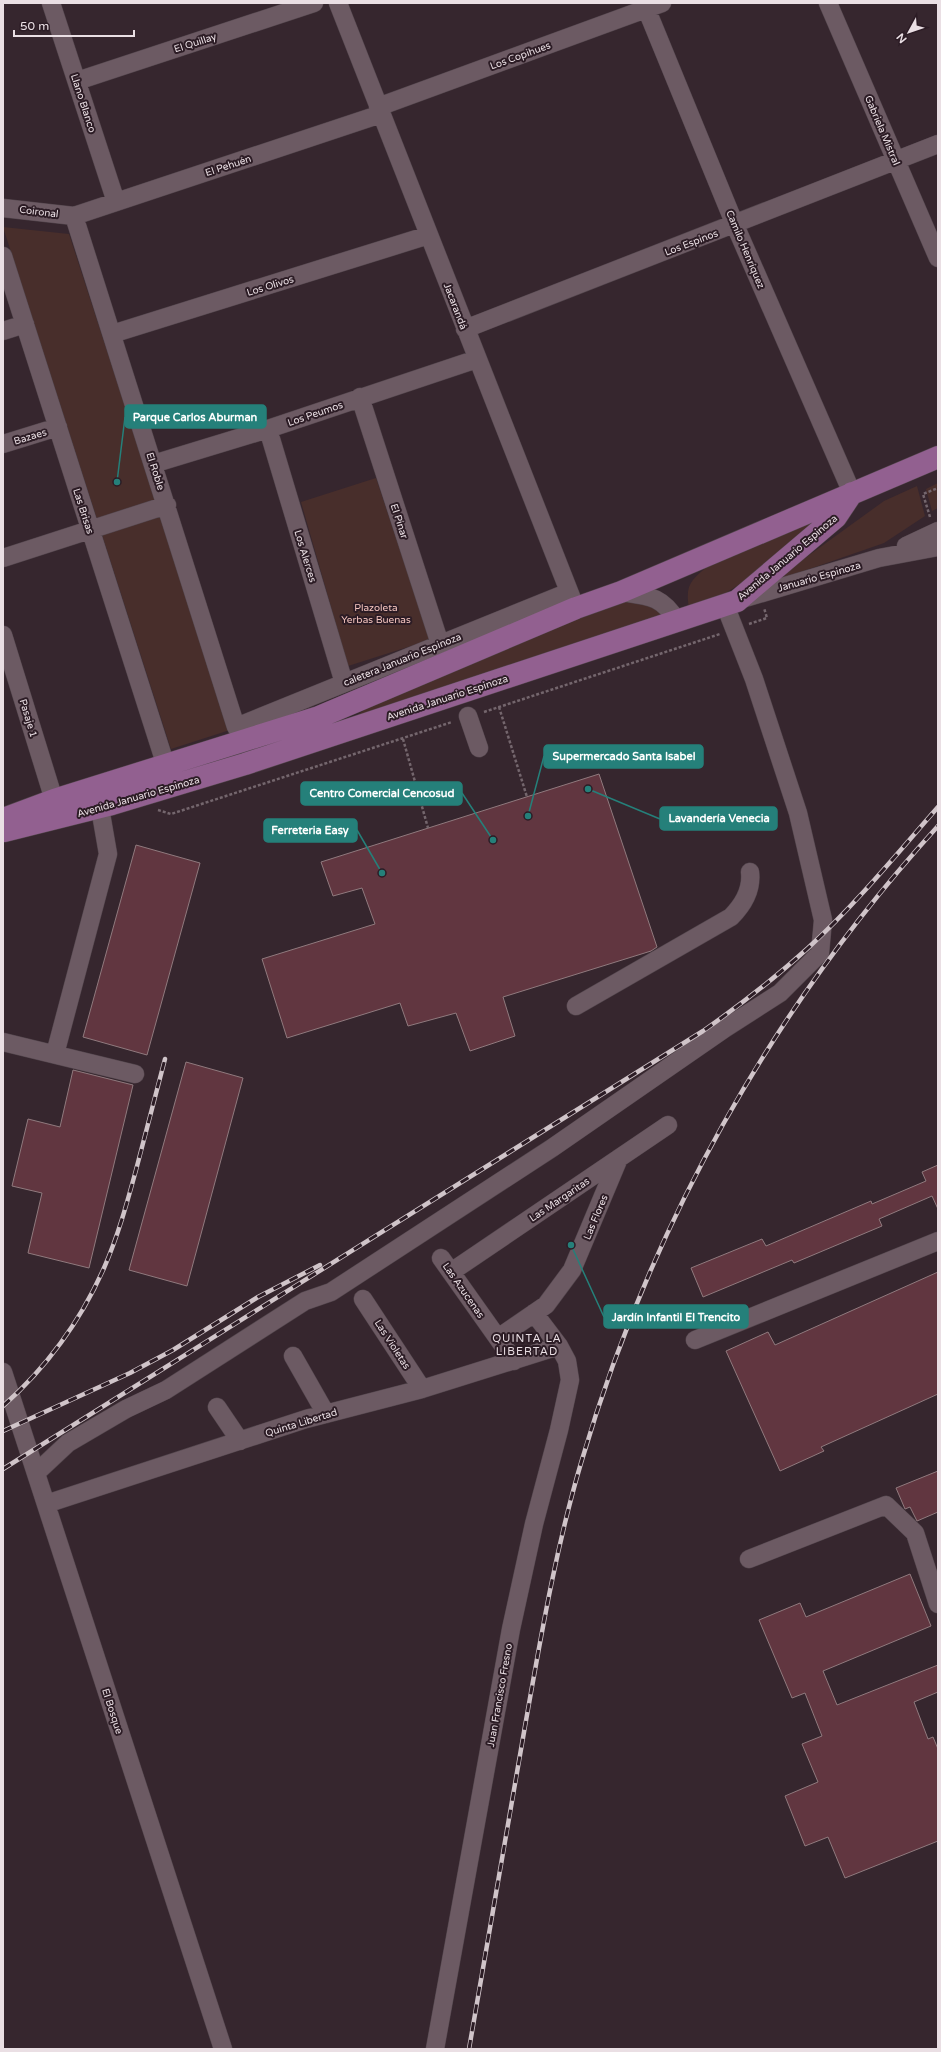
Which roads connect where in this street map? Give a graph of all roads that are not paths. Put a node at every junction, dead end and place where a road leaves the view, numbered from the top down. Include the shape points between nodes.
1 (51, 3) edge
2 (314, 3) edge
3 (338, 3) edge
4 (828, 3) edge
5 (651, 5) edge
6 (77, 80) junction
7 (380, 110) junction
8 (938, 144) edge
9 (896, 160) junction
10 (116, 202) junction
11 (3, 208) edge
12 (74, 216) junction
13 (735, 225) junction
14 (429, 235) junction
15 (3, 256) edge
16 (938, 258) edge
17 (25, 324) junction
18 (465, 329) junction
19 (3, 331) edge
20 (112, 334) junction
21 (477, 359) junction
22 (360, 397) junction
23 (58, 427) junction
24 (268, 429) junction
25 (3, 444) edge
26 (938, 444) edge
27 (931, 460) edge
28 (153, 464) junction
29 (852, 493) junction
30 (167, 505) junction
31 (934, 525) edge
32 (91, 531) junction
33 (938, 547) edge
34 (3, 558) edge
35 (879, 558) junction
36 (621, 592) junction
37 (572, 600) junction
38 (731, 603) junction
39 (677, 621) junction
40 (3, 635) edge
41 (440, 644) junction
42 (9, 673) edge
43 (344, 683) junction
44 (468, 716) dead end
45 (236, 727) joint
46 (289, 727) junction
47 (480, 748) dead end
48 (260, 758) junction
49 (166, 766) junction
50 (54, 800) junction
51 (100, 808) junction
52 (3, 819) edge
53 (3, 831) edge
54 (750, 872) dead end
55 (576, 1006) dead end
56 (3, 1042) edge
57 (55, 1054) junction
58 (135, 1074) dead end
59 (668, 1125) dead end
60 (619, 1158) junction
61 (938, 1241) edge
62 (446, 1265) joint
63 (363, 1299) dead end
64 (534, 1313) junction
65 (498, 1338) junction
66 (695, 1340) dead end
67 (559, 1346) junction
68 (292, 1356) dead end
69 (514, 1361) junction
70 (3, 1372) edge
71 (422, 1388) junction
72 (217, 1406) dead end
73 (326, 1414) junction
74 (240, 1440) junction
75 (36, 1473) junction
76 (46, 1504) junction
77 (749, 1559) dead end
78 (938, 1604) edge
79 (223, 2049) edge
80 (435, 2049) edge

1 - 6 street, Llano Blanco
2 - 6 street, El Quillay
3 - 7 street, Jacarandá
4 - 9 street, Gabriela Mistral
5 - 7 street, Los Copihues
5 - 13 street, Camilo Henríquez
6 - 10 street, Llano Blanco
7 - 10 street, El Pehuén
7 - 14 street, Jacarandá
8 - 9 street, Los Espinos
9 - 13 street, Los Espinos
9 - 16 street, Gabriela Mistral
10 - 12 street, El Pehuén
11 - 12 street, Coironal
12 - 20 street, El Roble
13 - 18 street, Los Espinos
13 - 29 street, Camilo Henríquez
14 - 18 street, Jacarandá
14 - 20 street, Los Olivos
15 - 17 street, Las Brisas
17 - 19 street
17 - 23 street, Las Brisas
18 - 21 street, Jacarandá
20 - 28 street, El Roble
21 - 22 street, Los Peumos
21 - 37 street, Jacarandá
22 - 24 street, Los Peumos
22 - 41 street, El Pinar
23 - 25 street, Bazaes
23 - 32 street, Las Brisas
24 - 28 street, Los Peumos
24 - 43 street, Los Alerces
26 - 27 street
27 - 29 main road, Avenida Januario Espinoza
28 - 30 street, El Roble
29 - 36 main road, Avenida Januario Espinoza
29 - 38 main road, Avenida Januario Espinoza via 836,517
30 - 32 street
30 - 45 street, El Roble
31 - 35 street, Januario Espinoza
32 - 34 street
32 - 49 street, Las Brisas
33 - 35 street, Januario Espinoza
35 - 38 street, Januario Espinoza
36 - 37 main road, Avenida Januario Espinoza
36 - 39 street via 663,602
37 - 41 street, caletera Januario Espinoza
37 - 46 main road, Avenida Januario Espinoza
38 - 39 main road, Avenida Januario Espinoza
38 - 75 street via 798,813 823,920 820,954 780,994 558,1144 331,1292 305,1301 166,1390 126,1409 68,1443
39 - 48 main road, Avenida Januario Espinoza
40 - 42 street, Pasaje 1
41 - 43 street, caletera Januario Espinoza
42 - 50 street, Pasaje 1
43 - 45 street, caletera Januario Espinoza
44 - 47 street
46 - 48 street via 274,739
46 - 49 main road, Avenida Januario Espinoza
48 - 51 main road, Avenida Januario Espinoza
49 - 50 main road, Avenida Januario Espinoza
50 - 52 main road, Avenida Januario Espinoza
51 - 53 main road, Avenida Januario Espinoza
51 - 57 street via 108,854
54 - 55 street via 751,886 736,913 731,917
56 - 57 street
57 - 58 street
59 - 60 street, Las Margaritas
60 - 62 street, Las Margaritas
60 - 64 street, Las Flores via 572,1270 546,1305
61 - 66 street
62 - 65 street, Las Azucenas
63 - 71 street, Las Violetas
64 - 65 street, Las Flores
64 - 67 street, Juan Francisco Fresno
65 - 69 street, Las Azucenas
67 - 69 street, Quinta Libertad
67 - 80 street, Juan Francisco Fresno via 567,1362 570,1380 514,1615
68 - 73 street
69 - 71 street, Quinta Libertad
70 - 75 street, El Bosque
71 - 73 street, Quinta Libertad
72 - 74 street
73 - 74 street, Quinta Libertad
74 - 76 street, Quinta Libertad
75 - 76 street, El Bosque
76 - 79 street, El Bosque
77 - 78 street via 886,1505 914,1533

